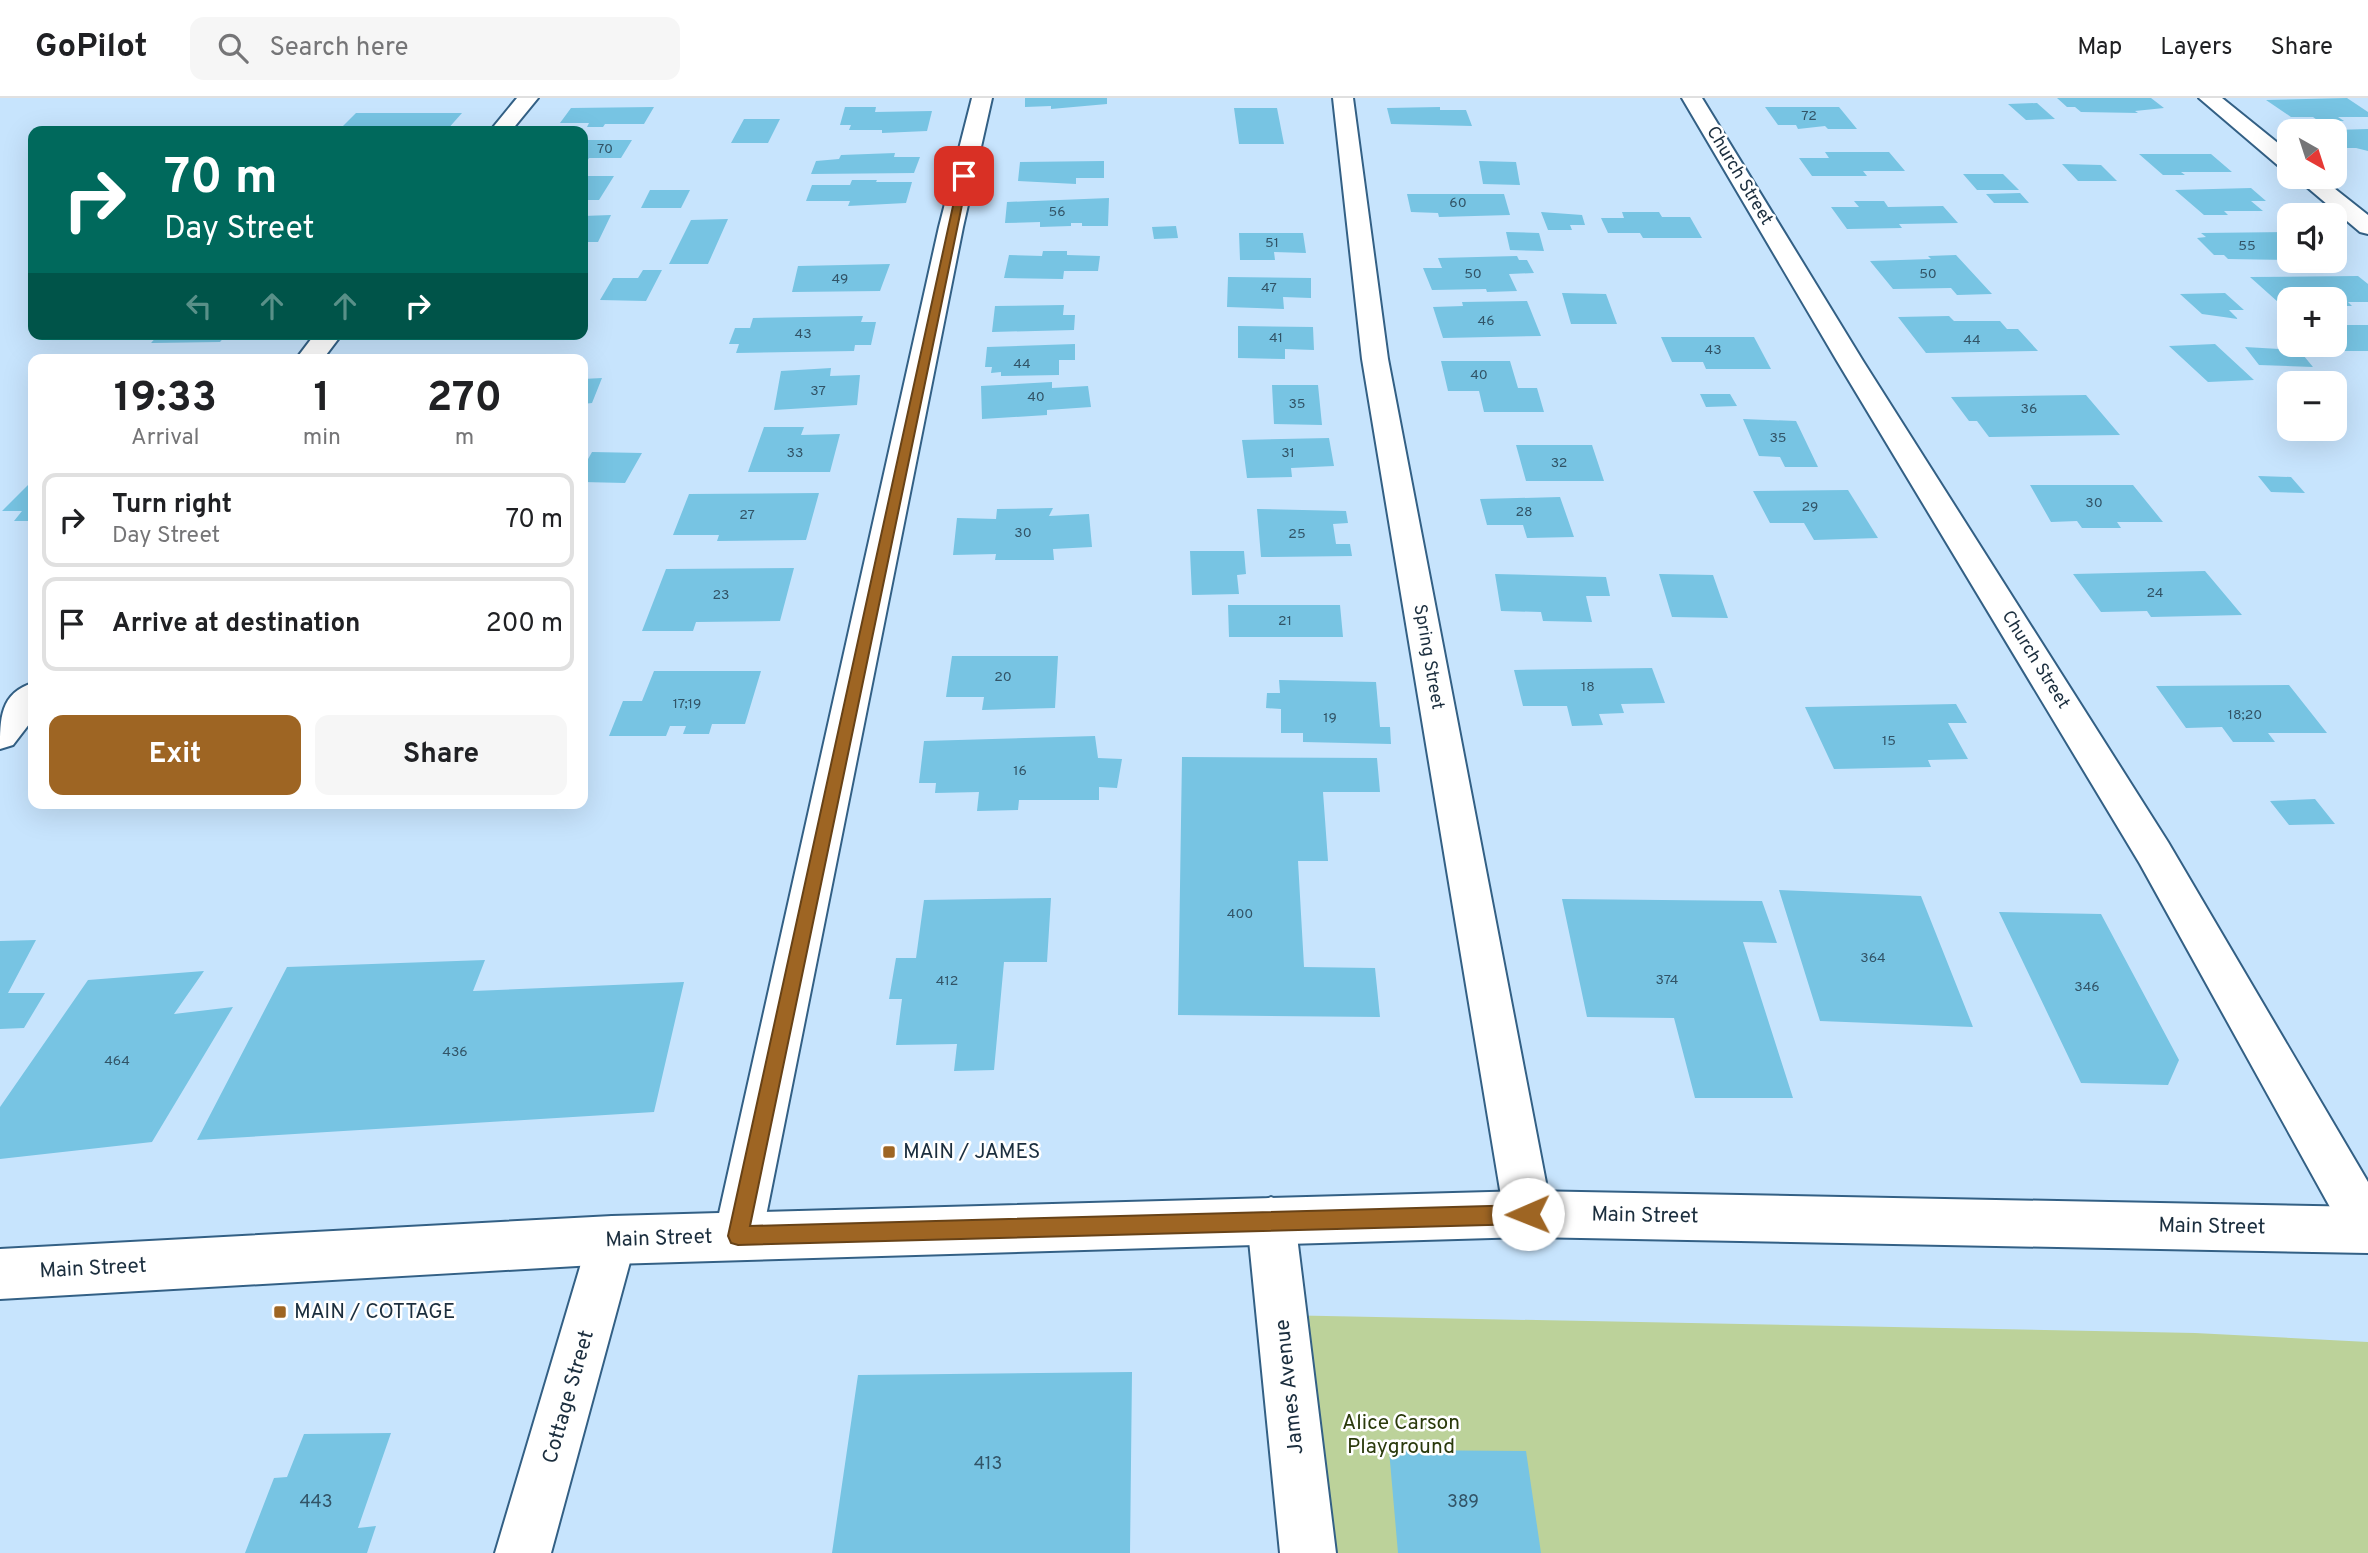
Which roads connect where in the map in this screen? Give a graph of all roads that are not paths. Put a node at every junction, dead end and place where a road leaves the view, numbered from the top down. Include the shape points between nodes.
1 (528, 98) edge
2 (982, 98) edge
3 (1343, 98) edge
4 (1692, 98) edge
5 (2209, 98) edge
6 (504, 126) edge
7 (2277, 153) edge
8 (2321, 189) edge
9 (2368, 227) edge
10 (324, 340) edge
11 (313, 354) edge
12 (28, 701) edge
13 (0, 736) edge
14 (1528, 1214) junction
15 (1271, 1220) junction
16 (2368, 1229) edge
17 (738, 1236) junction
18 (612, 1240) junction
19 (0, 1274) edge
20 (523, 1553) edge
21 (1307, 1553) edge

1 - 6 street
2 - 17 street
3 - 14 street, Spring Street via 1375,359
4 - 16 street, Church Street via 2154,852
5 - 7 street
8 - 9 street
10 - 11 street
12 - 13 street
14 - 15 street, Main Street
14 - 16 street, Main Street
15 - 17 street, Main Street
15 - 21 street, James Avenue
17 - 18 street, Main Street
18 - 19 street, Main Street
18 - 20 street, Cottage Street

